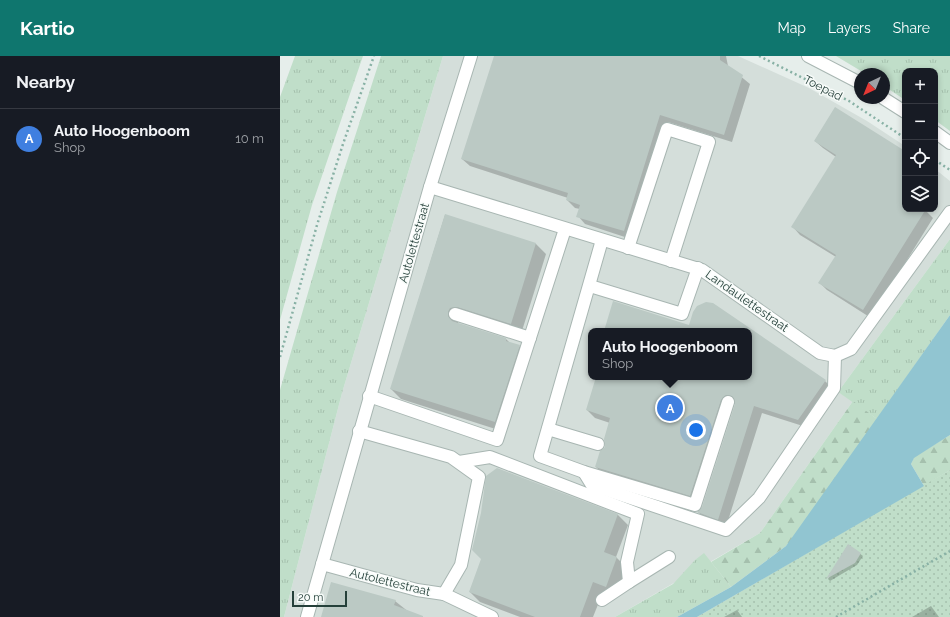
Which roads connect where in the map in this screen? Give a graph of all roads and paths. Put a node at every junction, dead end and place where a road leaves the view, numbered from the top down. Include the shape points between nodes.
1 (374, 56) edge
2 (471, 56) edge
3 (759, 56) edge
4 (808, 56) edge
5 (854, 80) edge
6 (890, 102) edge
7 (902, 110) edge
8 (938, 134) edge
9 (902, 136) edge
10 (950, 143) edge
11 (938, 162) edge
12 (950, 170) edge
13 (430, 187) junction
14 (950, 212) edge
15 (565, 229) junction
16 (602, 240) junction
17 (628, 248) junction
18 (671, 260) junction
19 (698, 268) junction
20 (590, 286) junction
21 (455, 314) dead end
22 (530, 338) junction
23 (835, 356) junction
24 (280, 357) edge
25 (369, 396) junction
26 (728, 402) dead end
27 (548, 429) junction
28 (359, 431) junction
29 (598, 444) dead end
30 (459, 462) junction
31 (584, 472) junction
32 (950, 551) edge
33 (669, 557) dead end
34 (322, 564) junction
35 (629, 582) junction
36 (444, 594) junction
37 (602, 600) dead end
38 (469, 606) junction
39 (307, 617) edge
40 (476, 617) edge
41 (492, 617) edge
42 (836, 617) edge

1 - 24 path via 317,225
2 - 13 street, Autolettestraat
3 - 9 path, Toepad via 849,101
4 - 5 street, Toepad
6 - 7 street
8 - 10 street
11 - 12 path
13 - 15 street, Landaulettestraat
13 - 25 street, Autolettestraat
14 - 23 street via 851,349
15 - 16 street, Landaulettestraat
15 - 22 street
16 - 17 street, Landaulettestraat
16 - 20 street
17 - 18 street, Landaulettestraat
17 - 18 street via 667,129 709,142
18 - 19 street, Landaulettestraat
19 - 20 street via 682,314
19 - 23 street, Landaulettestraat via 820,353
20 - 27 street
21 - 22 street
22 - 25 street via 497,440
23 - 31 street via 834,388 759,498 726,530 592,484
25 - 28 street, Autolettestraat
26 - 31 street via 695,505
27 - 29 street
27 - 31 street via 540,456
28 - 30 street, Autolettestraat via 451,457
28 - 34 street, Autolettestraat
30 - 35 street via 490,457 638,514 627,562
30 - 36 street, Autolettestraat via 479,477 461,566
32 - 42 path
33 - 35 street
34 - 36 street, Autolettestraat via 417,590
34 - 39 street, Autolettestraat
35 - 37 street
36 - 38 street
38 - 40 street
38 - 41 street

